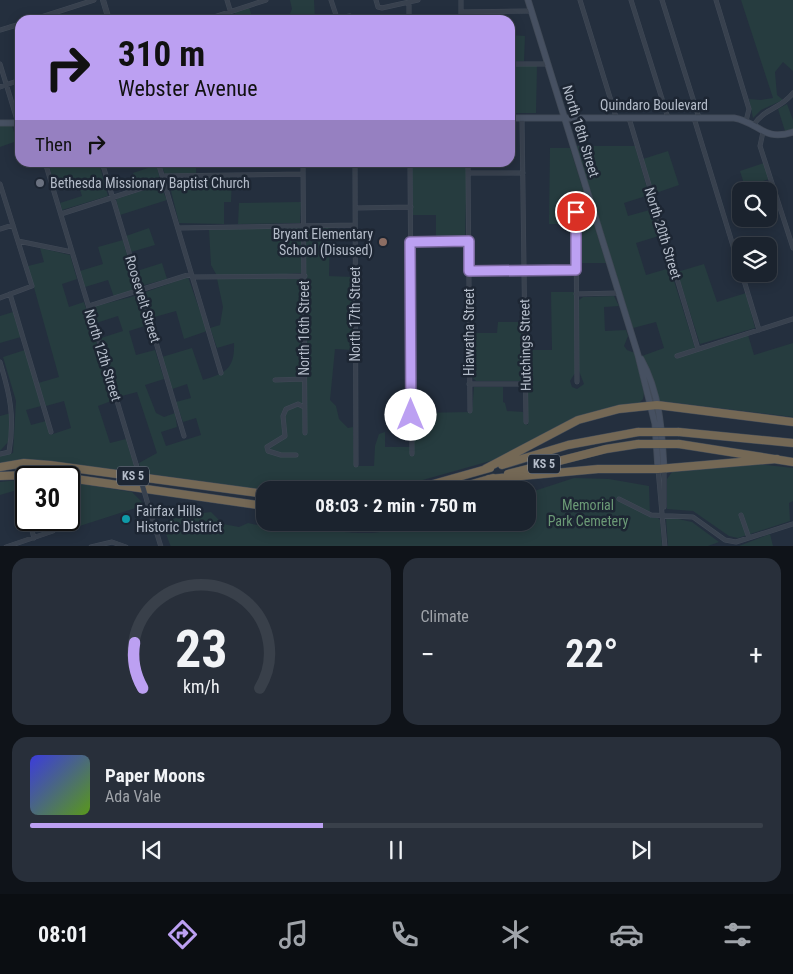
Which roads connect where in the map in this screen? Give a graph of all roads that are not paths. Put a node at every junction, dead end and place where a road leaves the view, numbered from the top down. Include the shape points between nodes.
1 (94, 0) edge
2 (102, 0) edge
3 (227, 0) edge
4 (266, 0) edge
5 (331, 0) edge
6 (376, 0) edge
7 (418, 0) edge
8 (461, 0) edge
9 (528, 0) edge
10 (580, 0) edge
11 (631, 0) edge
12 (662, 0) edge
13 (716, 0) edge
14 (409, 2) junction
15 (531, 10) junction
16 (231, 12) junction
17 (461, 12) joint
18 (48, 15) edge
19 (107, 15) edge
20 (221, 15) edge
21 (232, 15) edge
22 (336, 15) edge
23 (409, 15) edge
24 (15, 26) edge
25 (0, 30) edge
26 (0, 64) edge
27 (515, 64) edge
28 (547, 64) junction
29 (15, 81) edge
30 (6, 84) junction
31 (0, 86) edge
32 (793, 93) edge
33 (15, 111) edge
34 (564, 117) junction
35 (616, 117) junction
36 (515, 118) edge
37 (522, 118) junction
38 (629, 118) junction
39 (668, 118) junction
40 (696, 118) junction
41 (746, 121) junction
42 (0, 123) edge
43 (15, 123) edge
44 (753, 126) junction
45 (763, 132) junction
46 (793, 132) edge
47 (47, 167) edge
48 (103, 167) edge
49 (159, 167) edge
50 (303, 167) edge
51 (354, 167) edge
52 (410, 167) edge
53 (468, 167) edge
54 (468, 173) junction
55 (524, 173) junction
56 (303, 174) junction
57 (163, 179) junction
58 (0, 184) edge
59 (112, 198) junction
60 (410, 207) junction
61 (355, 208) junction
62 (576, 212) dead end
63 (61, 214) junction
64 (12, 225) junction
65 (355, 225) junction
66 (304, 226) junction
67 (178, 228) junction
68 (0, 229) edge
69 (791, 233) edge
70 (18, 241) junction
71 (469, 241) junction
72 (410, 242) junction
73 (732, 242) edge
74 (793, 248) edge
75 (72, 252) junction
76 (576, 270) junction
77 (469, 271) junction
78 (524, 271) junction
79 (192, 276) junction
80 (304, 276) junction
81 (744, 282) edge
82 (140, 291) junction
83 (618, 293) junction
84 (10, 294) junction
85 (576, 294) junction
86 (0, 298) edge
87 (89, 306) junction
88 (793, 319) edge
89 (759, 330) junction
90 (698, 349) junction
91 (677, 356) dead end
92 (0, 362) edge
93 (221, 373) dead end
94 (304, 379) junction
95 (275, 380) dead end
96 (577, 382) dead end
97 (469, 384) junction
98 (525, 384) junction
99 (654, 405) junction
100 (304, 407) junction
101 (470, 411) dead end
102 (526, 422) dead end
103 (793, 422) edge
104 (51, 432) dead end
105 (304, 433) dead end
106 (184, 436) dead end
107 (745, 438) junction
108 (793, 438) edge
109 (793, 443) edge
110 (0, 454) edge
111 (412, 454) dead end
112 (296, 455) dead end
113 (777, 459) junction
114 (793, 462) edge
115 (356, 465) dead end
116 (0, 467) edge
117 (486, 469) junction
118 (661, 469) junction
119 (15, 475) edge
120 (0, 476) edge
121 (489, 479) junction
122 (80, 480) edge
123 (444, 481) edge
124 (482, 481) edge
125 (256, 493) edge
126 (619, 499) dead end
127 (256, 505) edge
128 (663, 514) junction
129 (741, 515) dead end
130 (793, 524) edge
131 (32, 531) edge
132 (53, 531) dead end
133 (34, 538) junction
134 (749, 538) junction
135 (6, 546) edge
136 (91, 546) edge
137 (126, 546) edge
138 (161, 546) edge
139 (665, 546) edge

1 - 18 street
2 - 19 street
3 - 16 street
4 - 16 street
5 - 22 street
6 - 14 street via 378,7 382,8
7 - 14 street
8 - 17 street
9 - 15 main road, North 18th Street
10 - 35 street
11 - 39 street
12 - 40 street
13 - 41 street via 749,109
14 - 23 street
15 - 17 street
15 - 28 main road, North 18th Street
16 - 20 street
16 - 21 street
24 - 25 street
26 - 30 street
27 - 28 street
28 - 34 main road, North 18th Street
29 - 30 street
30 - 31 street
30 - 33 street
32 - 44 street via 785,102 761,114
34 - 35 main road, Quindaro Boulevard
34 - 37 main road, Quindaro Boulevard
34 - 83 main road, North 18th Street
35 - 38 main road, Quindaro Boulevard
36 - 37 main road, Quindaro Boulevard
37 - 55 street, Hutchings Street
38 - 39 main road, Quindaro Boulevard
38 - 90 street, North 20th Street
39 - 40 main road, Quindaro Boulevard
40 - 41 main road, Quindaro Boulevard
40 - 73 street
41 - 44 main road, Quindaro Boulevard
42 - 43 main road
44 - 45 main road, Quindaro Boulevard
45 - 46 main road, Quindaro Boulevard via 777,136
45 - 69 street via 760,146
47 - 63 street, North 12th Street
48 - 59 street, Roosevelt Street
49 - 57 street
50 - 56 street, North 16th Street
51 - 61 street, North 17th Street
52 - 60 street
53 - 54 street, Hiawatha Street
54 - 55 street
54 - 71 street, Hiawatha Street
55 - 78 street, Hutchings Street
56 - 57 street
56 - 66 street, North 16th Street
57 - 59 street
57 - 67 street
58 - 64 street
59 - 63 street
59 - 82 street, Roosevelt Street
60 - 61 street
60 - 72 street
61 - 65 street, North 17th Street
62 - 76 street
63 - 75 street, North 12th Street
64 - 68 street
64 - 70 street
65 - 66 street
65 - 115 street, North 17th Street
66 - 67 street
66 - 80 street, North 16th Street
67 - 79 street
69 - 74 street
70 - 75 street
70 - 84 street via 32,286
71 - 72 street
71 - 77 street, Hiawatha Street
72 - 111 street
75 - 87 street, North 12th Street
76 - 78 street
76 - 85 street
77 - 78 street
77 - 97 street, Hiawatha Street
78 - 98 street, Hutchings Street
79 - 80 street
79 - 82 street
79 - 93 street
80 - 94 street, North 16th Street
81 - 89 street
82 - 87 street
82 - 106 street, Roosevelt Street
83 - 85 street
83 - 99 main road, North 18th Street via 638,355 645,366
84 - 86 street
84 - 104 street
85 - 96 street
87 - 138 street, North 12th Street, bridge
88 - 89 street
89 - 90 street
90 - 91 street
92 - 110 street via 12,408 9,452
94 - 95 street
94 - 100 street, North 16th Street
97 - 98 street
97 - 101 street, Hiawatha Street
98 - 102 street, Hutchings Street
99 - 103 highway
99 - 117 highway via 604,412 578,420
99 - 118 main road, North 18th Street via 661,420
100 - 105 street, North 16th Street
100 - 112 street via 298,404 286,409 283,416 285,436 267,448 281,455
107 - 108 highway
107 - 109 highway, KS 5
107 - 117 highway, KS 5, bridge via 638,432 568,445
113 - 114 highway, KS 5
113 - 118 highway
113 - 121 highway, KS 5, bridge via 679,444 638,444 580,454
116 - 125 highway, KS 5 via 24,463 50,465
117 - 123 highway, KS 5
118 - 121 highway via 598,469
118 - 128 street, North 18th Street
119 - 120 highway
121 - 124 highway, KS 5
122 - 127 highway, KS 5
126 - 128 street via 647,513
128 - 134 street via 692,517 725,540 736,542
128 - 139 street, North 18th Street
129 - 134 street
130 - 134 street
131 - 133 street
132 - 133 street
133 - 135 street
136 - 137 street via 112,542

